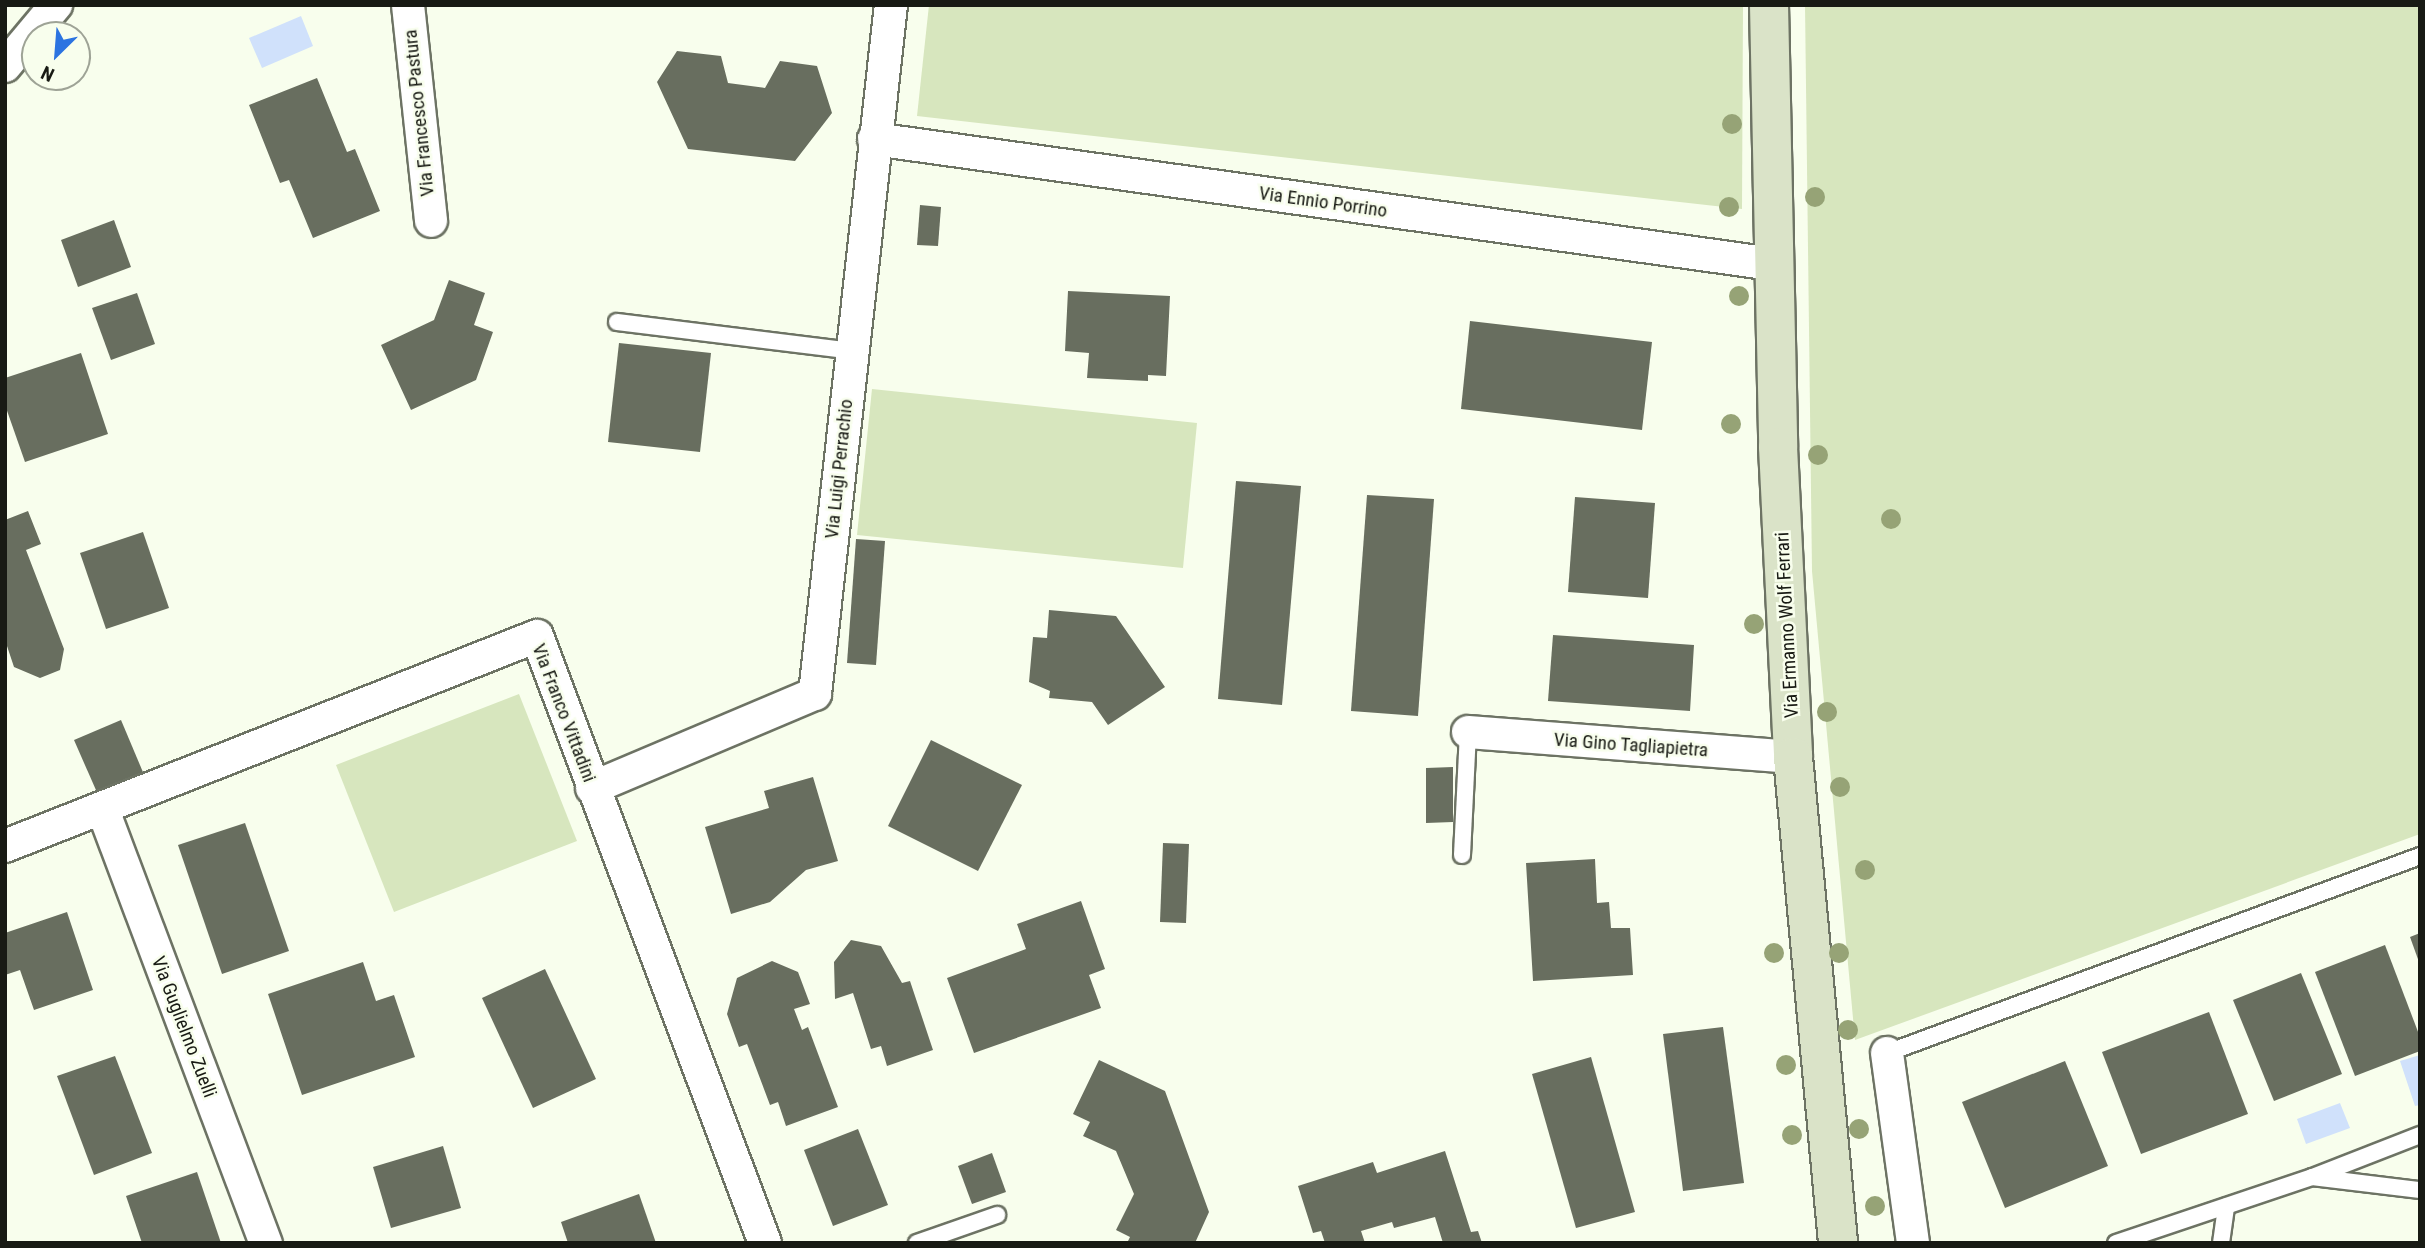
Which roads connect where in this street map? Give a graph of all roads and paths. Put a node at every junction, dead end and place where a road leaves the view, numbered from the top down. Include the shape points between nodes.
1 (55, 5) edge
2 (408, 5) edge
3 (891, 5) edge
4 (1769, 5) edge
5 (5, 66) edge
6 (874, 139) junction
7 (431, 221) dead end
8 (1773, 264) junction
9 (617, 322) dead end
10 (852, 351) junction
11 (1468, 732) joint
12 (1793, 757) junction
13 (593, 788) junction
14 (103, 810) junction
15 (5, 846) edge
16 (1462, 855) dead end
17 (2420, 856) edge
18 (1887, 1053) joint
19 (2420, 1135) edge
20 (2312, 1177) junction
21 (2420, 1190) edge
22 (2226, 1206) junction
23 (997, 1215) dead end
24 (266, 1243) edge
25 (765, 1243) edge
26 (917, 1243) edge
27 (1838, 1243) edge
28 (1913, 1243) edge
29 (2116, 1243) edge
30 (2221, 1243) edge

1 - 5 street
2 - 7 street, Via Francesco Pastura
3 - 6 street, Via Luigi Perrachio
4 - 8 street, Via Ermanno Wolf Ferrari
6 - 8 street, Via Ennio Porrino
6 - 10 street, Via Luigi Perrachio
8 - 12 street, Via Ermanno Wolf Ferrari
9 - 10 lane
10 - 13 street, Via Luigi Perrachio via 815,694
11 - 12 street, Via Gino Tagliapietra
11 - 16 lane
12 - 27 street, Via Ermanno Wolf Ferrari
13 - 14 street, Via Franco Vittadini via 537,636
13 - 25 street, Via Franco Vittadini
14 - 15 street, Via Franco Vittadini
14 - 24 street, Via Guglielmo Zuelli
17 - 18 lane
18 - 28 street
19 - 20 lane
20 - 21 lane
20 - 22 lane
22 - 29 lane
22 - 30 lane
23 - 26 lane

